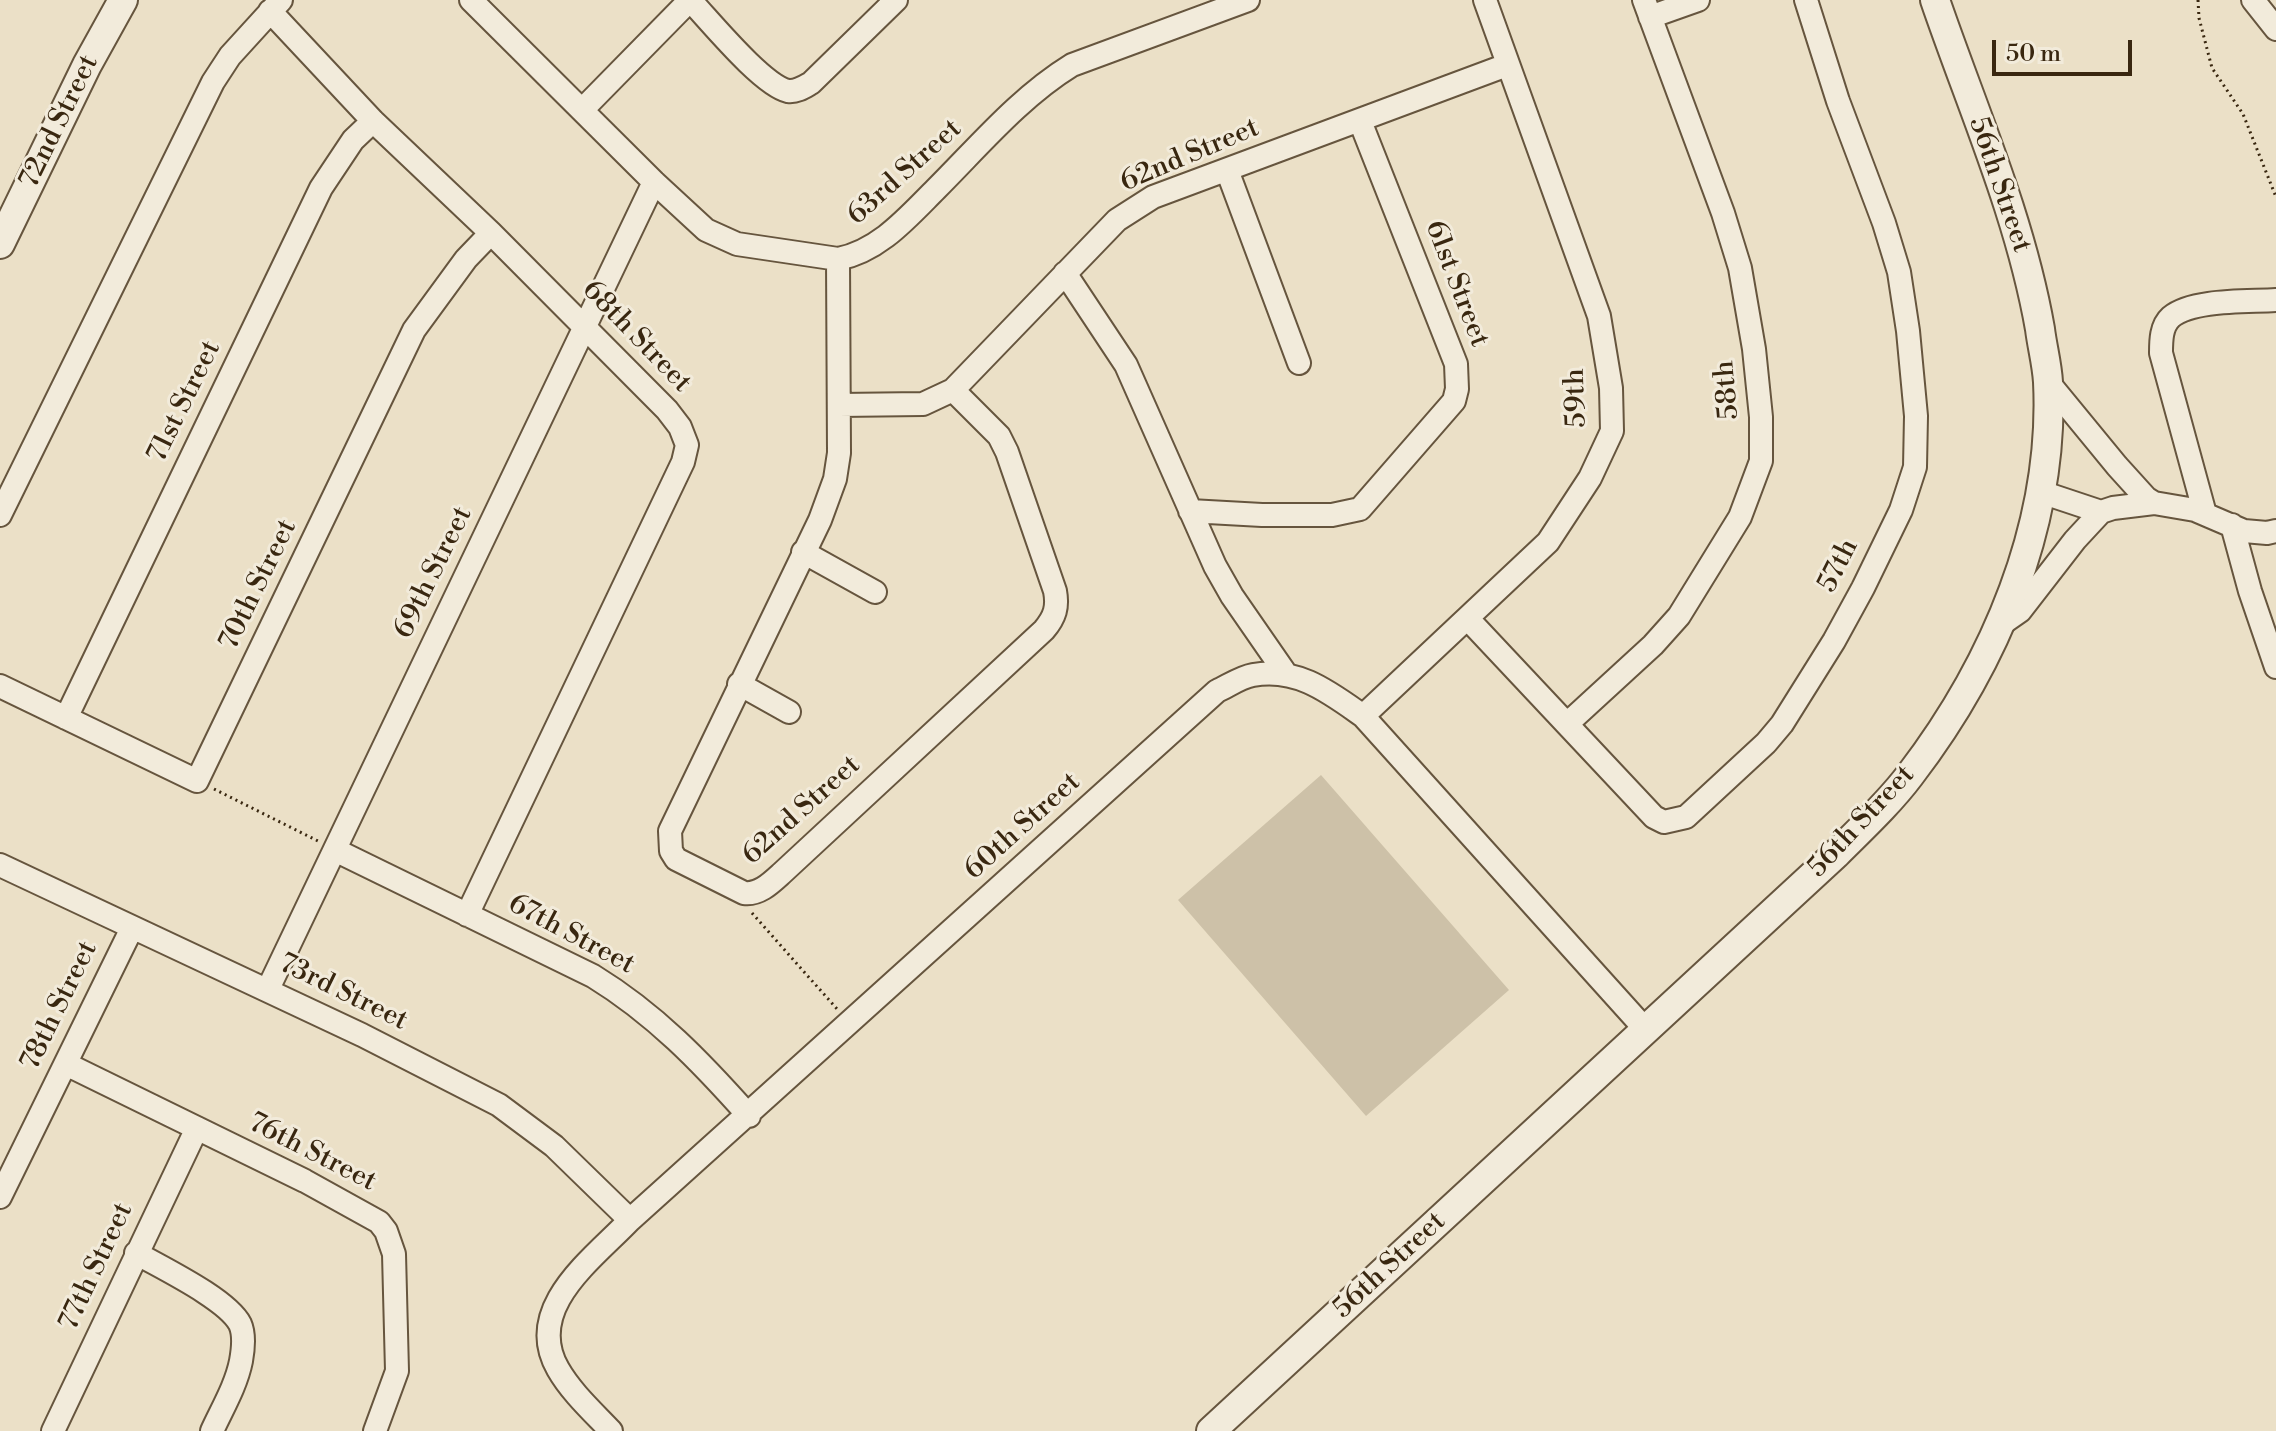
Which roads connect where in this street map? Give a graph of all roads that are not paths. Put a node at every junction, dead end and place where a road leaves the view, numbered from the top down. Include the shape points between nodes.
1 (123, 0) edge
2 (471, 0) edge
3 (690, 0) edge
4 (896, 0) edge
5 (1248, 0) edge
6 (1485, 0) edge
7 (1698, 0) edge
8 (1806, 0) edge
9 (1935, 0) edge
10 (2253, 0) edge
11 (276, 6) edge
12 (1647, 8) edge
13 (2276, 29) edge
14 (1507, 65) junction
15 (582, 110) junction
16 (373, 121) junction
17 (1360, 121) junction
18 (1227, 170) junction
19 (654, 182) junction
20 (491, 233) junction
21 (0, 244) edge
22 (838, 259) junction
23 (1065, 273) junction
24 (2276, 300) edge
25 (585, 326) junction
26 (1299, 363) dead end
27 (2048, 382) junction
28 (953, 390) junction
29 (839, 405) junction
30 (2041, 492) junction
31 (2154, 503) junction
32 (1190, 511) junction
33 (2101, 512) junction
34 (2205, 514) junction
35 (0, 515) edge
36 (2232, 525) junction
37 (2276, 531) edge
38 (803, 552) junction
39 (875, 592) dead end
40 (1468, 619) junction
41 (1997, 627) junction
42 (2276, 667) edge
43 (1286, 674) junction
44 (739, 684) junction
45 (0, 686) edge
46 (789, 712) dead end
47 (1363, 716) junction
48 (66, 718) junction
49 (1568, 723) junction
50 (335, 850) junction
51 (0, 865) edge
52 (467, 915) junction
53 (132, 928) junction
54 (268, 989) junction
55 (1645, 1029) junction
56 (66, 1064) junction
57 (749, 1116) junction
58 (197, 1128) junction
59 (0, 1197) edge
60 (630, 1220) junction
61 (136, 1253) junction
62 (606, 1429) edge
63 (53, 1431) edge
64 (212, 1431) edge
65 (375, 1431) edge
66 (1211, 1431) edge

1 - 21 street, 72nd Street
2 - 15 street, 63rd Street
3 - 4 street via 761,74 789,91 811,83
3 - 15 street
5 - 22 street, 63rd Street via 1057,74 897,227 869,249
6 - 14 street, 59th
7 - 12 street
8 - 49 street, 57th via 1899,272 1916,416 1910,486 1863,588 1795,705 1766,743 1686,817 1664,822 1654,817
9 - 27 street, 56th Street via 2017,233
10 - 13 street
11 - 16 street, 68th Street
11 - 35 street via 230,56 202,102
12 - 49 street, 58th via 1740,268 1754,349 1761,461 1740,517 1679,616
14 - 17 street, 62nd Street
14 - 40 street, 59th via 1599,316 1614,422 1606,447 1560,528
15 - 19 street, 63rd Street
16 - 20 street, 68th Street
16 - 48 street, 71st Street via 353,140 321,188
17 - 18 street, 62nd Street
17 - 32 street, 61st Street via 1456,364 1454,401 1360,509 1332,515
18 - 23 street, 62nd Street via 1132,209
18 - 26 street
19 - 22 street, 63rd Street via 720,238
19 - 25 street, 69th Street
20 - 25 street, 68th Street
20 - 48 street, 70th Street via 414,330 197,781
22 - 29 street, 62nd Street
23 - 28 street, 62nd Street
23 - 32 street via 1126,365
24 - 34 street via 2190,308 2165,325 2161,353
25 - 50 street, 69th Street
25 - 52 street, 68th Street via 667,410 687,445
27 - 30 street, 56th Street
27 - 31 street
28 - 29 street, 62nd Street via 923,404
28 - 44 street, 62nd Street via 999,436 1007,452 1058,603 1044,630 782,873 749,894 676,859 670,843 670,831
29 - 38 street, 62nd Street via 835,479
30 - 33 street
30 - 41 street, 56th Street via 2022,567
31 - 33 street
31 - 34 street
32 - 43 street via 1232,596
33 - 41 street via 2020,611
34 - 36 street
36 - 37 street via 2256,533
36 - 42 street
38 - 39 street
38 - 44 street, 62nd Street
40 - 47 street, 59th
40 - 49 street, 57th
41 - 55 street, 56th Street via 1946,724 1909,777 1836,854
43 - 47 street, 60th Street via 1320,685
43 - 57 street, 60th Street via 1251,675 1217,691
44 - 46 street
45 - 48 street
47 - 55 street, 60th Street
50 - 52 street, 67th Street
50 - 54 street, 69th Street
51 - 53 street, 73rd Street
52 - 57 street, 67th Street via 632,1000
53 - 54 street, 73rd Street
53 - 56 street, 78th Street
54 - 60 street, 73rd Street via 499,1105 554,1146
55 - 66 street, 56th Street
56 - 58 street, 76th Street
56 - 59 street, 78th Street
57 - 60 street, 60th Street
58 - 61 street, 77th Street
58 - 65 street, 76th Street via 368,1214 386,1231 394,1254 397,1371
60 - 62 street, 60th Street via 567,1286 547,1331 550,1353 562,1376
61 - 63 street, 77th Street
61 - 64 street via 218,1301 240,1325 241,1361

